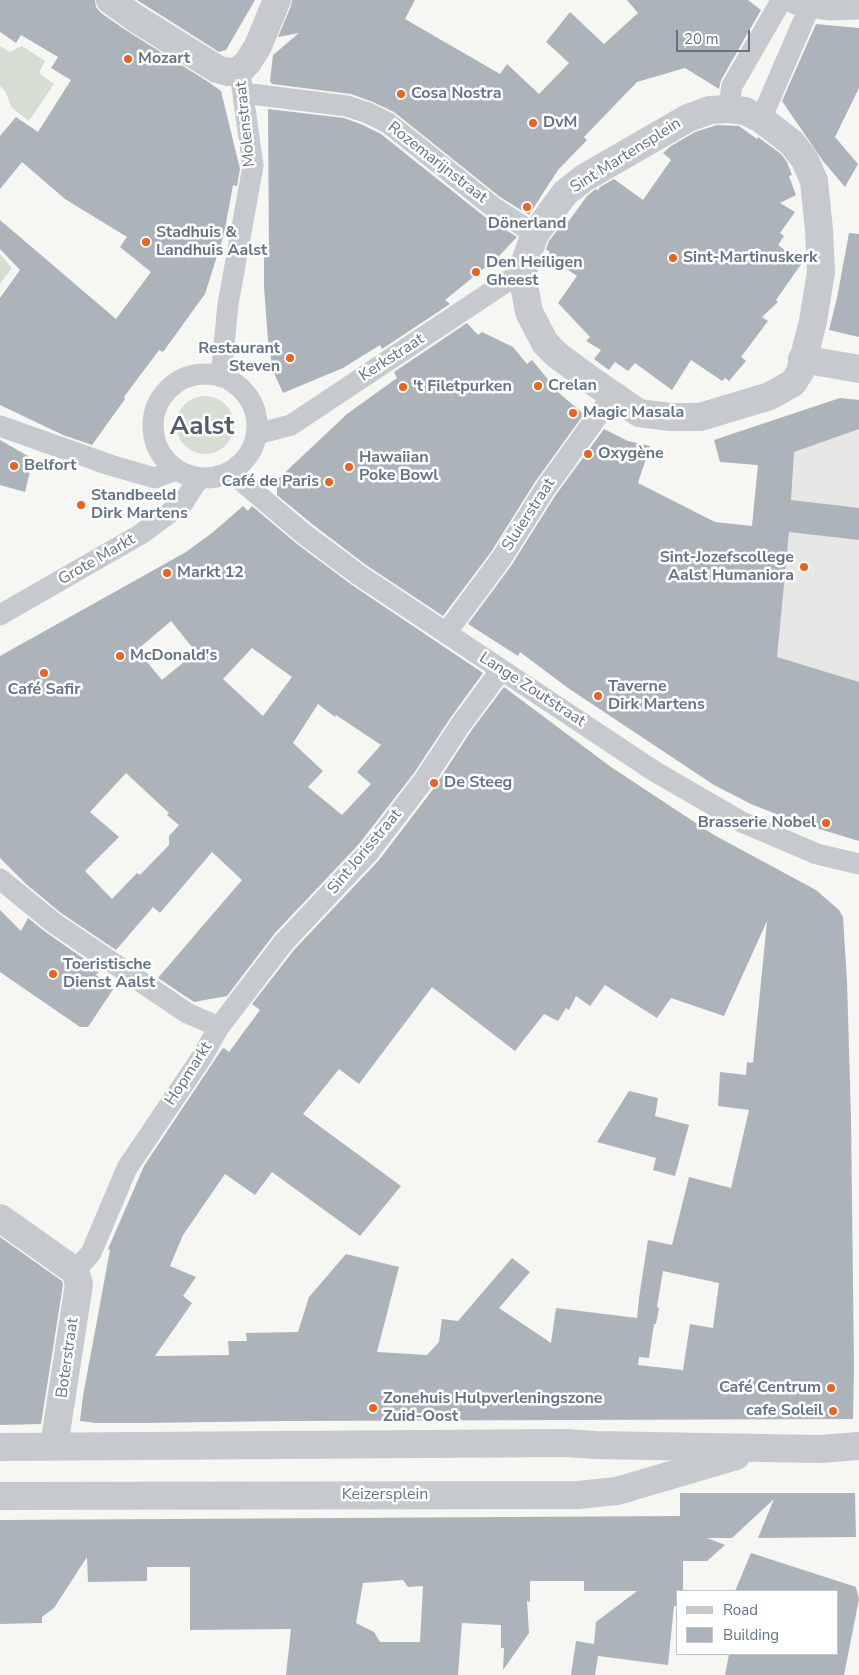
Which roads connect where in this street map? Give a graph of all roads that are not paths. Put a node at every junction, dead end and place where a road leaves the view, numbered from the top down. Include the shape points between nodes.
1 (110, 0) edge
2 (277, 0) edge
3 (778, 1) edge
4 (809, 8) junction
5 (859, 9) edge
6 (241, 82) junction
7 (728, 108) junction
8 (760, 119) junction
9 (535, 234) junction
10 (524, 285) junction
11 (802, 359) junction
12 (859, 369) edge
13 (221, 376) junction
14 (612, 396) junction
15 (0, 426) edge
16 (257, 434) junction
17 (176, 470) junction
18 (231, 472) junction
19 (199, 478) junction
20 (2, 607) edge
21 (446, 633) junction
22 (502, 670) junction
23 (859, 864) edge
24 (4, 890) edge
25 (219, 1027) junction
26 (0, 1218) edge
27 (75, 1271) junction
28 (609, 1445) junction
29 (54, 1446) junction
30 (859, 1446) edge
31 (0, 1447) edge
32 (764, 1447) junction
33 (617, 1491) junction
34 (0, 1496) edge

1 - 6 street
2 - 6 street, Molenstraat
3 - 4 street
3 - 7 street via 732,86
4 - 5 street
4 - 8 street
6 - 9 street, Rozemarijnstraat via 368,113 395,128 493,207
6 - 13 street, Molenstraat via 253,166 228,304
7 - 8 street, Sint Martensplein via 745,111
7 - 9 street, Sint Martensplein via 688,118 584,178 565,194
8 - 11 street, Sint Martensplein via 792,142 814,181 821,272 813,321
9 - 10 street, Sint Martensplein via 524,264
10 - 14 street, Sint Martensplein via 529,312 545,343
10 - 16 street, Kerkstraat via 509,280 291,425
11 - 12 street
11 - 14 street, Sint Martensplein via 794,383 782,390 700,417 639,413
13 - 16 street via 245,392 257,419
13 - 17 street via 204,373 187,377 172,385 161,398 154,414 153,431 160,452
14 - 21 street, Sluierstraat
15 - 17 street via 154,478
16 - 18 street via 253,449
17 - 19 street
18 - 19 street via 216,478
18 - 21 street, Lange Zoutstraat via 344,564
19 - 20 street, Grote Markt via 183,503 141,534
21 - 22 street, Lange Zoutstraat
22 - 23 street, Lange Zoutstraat via 654,771 742,822 817,854
22 - 25 street, Sint Jorisstraat via 368,852 284,942
24 - 25 street, Hopmarkt via 187,1013
25 - 27 street, Hopmarkt via 127,1168 91,1253
26 - 27 street
27 - 29 street, Boterstraat via 78,1284
28 - 29 street, Keizersplein
28 - 32 street, Keizersplein
28 - 33 street via 625,1461 625,1476
29 - 31 street, Keizersplein
30 - 32 street, Keizersplein via 830,1449
32 - 33 street, Keizersplein
33 - 34 street, Keizersplein via 578,1495

